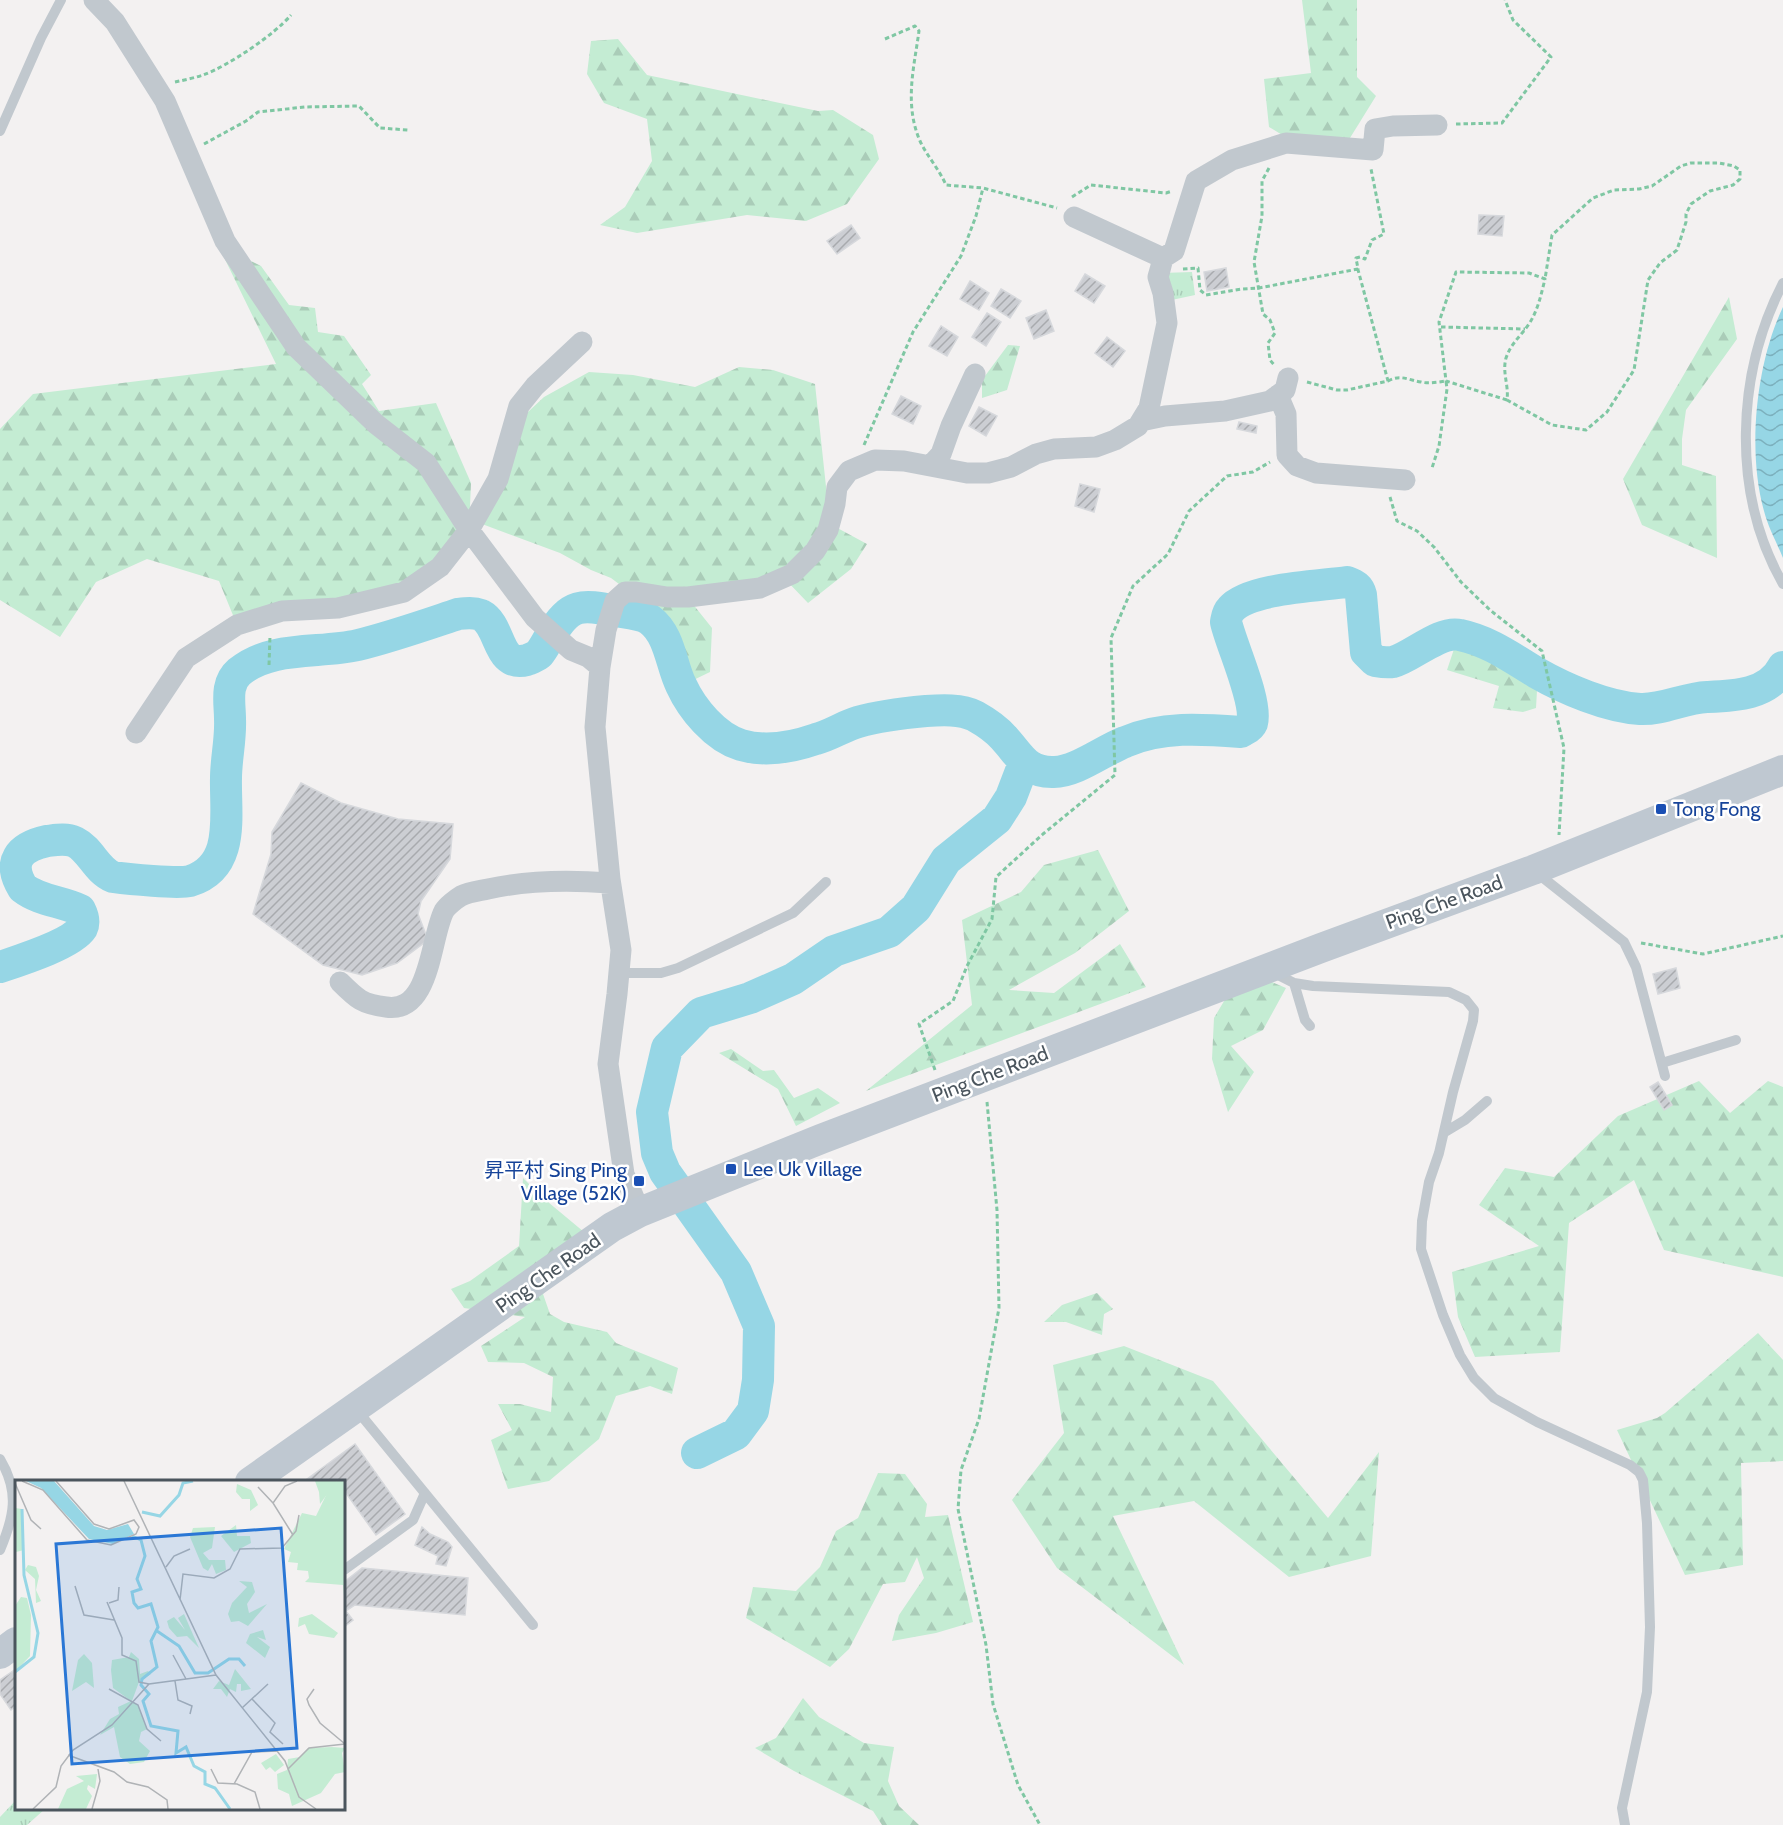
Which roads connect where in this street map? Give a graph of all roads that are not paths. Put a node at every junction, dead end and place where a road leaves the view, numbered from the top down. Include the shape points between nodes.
1 (61, 0) edge
2 (94, 0) edge
3 (1437, 125) road end
4 (0, 131) edge
5 (1074, 217) dead end
6 (1163, 258) junction
7 (1783, 283) edge
8 (582, 342) dead end
9 (975, 374) dead end
10 (1141, 421) junction
11 (931, 465) junction
12 (1395, 479) road end
13 (469, 530) junction
14 (1783, 584) edge
15 (600, 667) junction
16 (136, 732) dead end
17 (1783, 770) edge
18 (1533, 870) junction
19 (826, 882) dead end
20 (610, 883) junction
21 (1264, 970) junction
22 (619, 973) junction
23 (340, 982) dead end
24 (1293, 983) junction
25 (1310, 1026) dead end
26 (1736, 1040) dead end
27 (1662, 1063) junction
28 (1665, 1076) dead end
29 (1487, 1101) dead end
30 (1444, 1132) junction
31 (644, 1210) junction
32 (356, 1409) junction
33 (0, 1459) edge
34 (253, 1480) edge
35 (425, 1493) junction
36 (0, 1550) edge
37 (345, 1569) edge
38 (532, 1625) dead end
39 (15, 1643) edge
40 (0, 1654) edge
41 (1625, 1825) edge

1 - 4 lane
2 - 13 street via 115,22 165,101 225,241 296,347 376,424 426,463
3 - 6 street via 1374,129 1373,150 1286,143 1232,160 1196,181 1174,251
5 - 6 street
6 - 10 street via 1158,277 1167,323 1149,408
7 - 14 lane via 1755,355 1746,403 1750,486 1758,532
8 - 13 street via 519,406 498,479
9 - 11 street via 942,454
10 - 11 street via 1115,441 1096,447 1054,449 988,473
10 - 12 street via 1270,401 1283,386 1287,455 1297,466 1316,473
11 - 15 street via 875,460 849,471 837,487 828,530 815,551 792,574 760,588 688,597 626,592 617,598 606,630
13 - 15 street via 535,618 571,650
13 - 16 street via 440,567 404,592 338,608 282,611 237,625 186,658
15 - 20 street via 595,727
17 - 18 street, Ping Che Road
18 - 21 street, Ping Che Road
18 - 27 lane via 1624,942 1636,967
19 - 22 lane via 793,913 678,968 661,973
20 - 22 street via 621,950
20 - 23 street via 574,880 504,885 460,896 445,910 428,968 412,1001 403,1007 366,1004
21 - 24 lane
21 - 31 street, Ping Che Road
22 - 31 street via 608,1064 624,1174
24 - 25 lane
24 - 30 lane via 1449,992 1466,1000 1473,1010 1473,1021
26 - 27 lane
27 - 28 lane
29 - 30 lane
30 - 41 lane via 1429,1182 1421,1249 1443,1315 1465,1363 1494,1398 1630,1465 1643,1480 1647,1523 1647,1692 1622,1808
31 - 32 street, Ping Che Road via 612,1227
32 - 34 street, Ping Che Road
32 - 35 lane
33 - 36 lane via 10,1479 13,1500 11,1524
35 - 37 lane via 413,1520
35 - 38 lane
39 - 40 street

